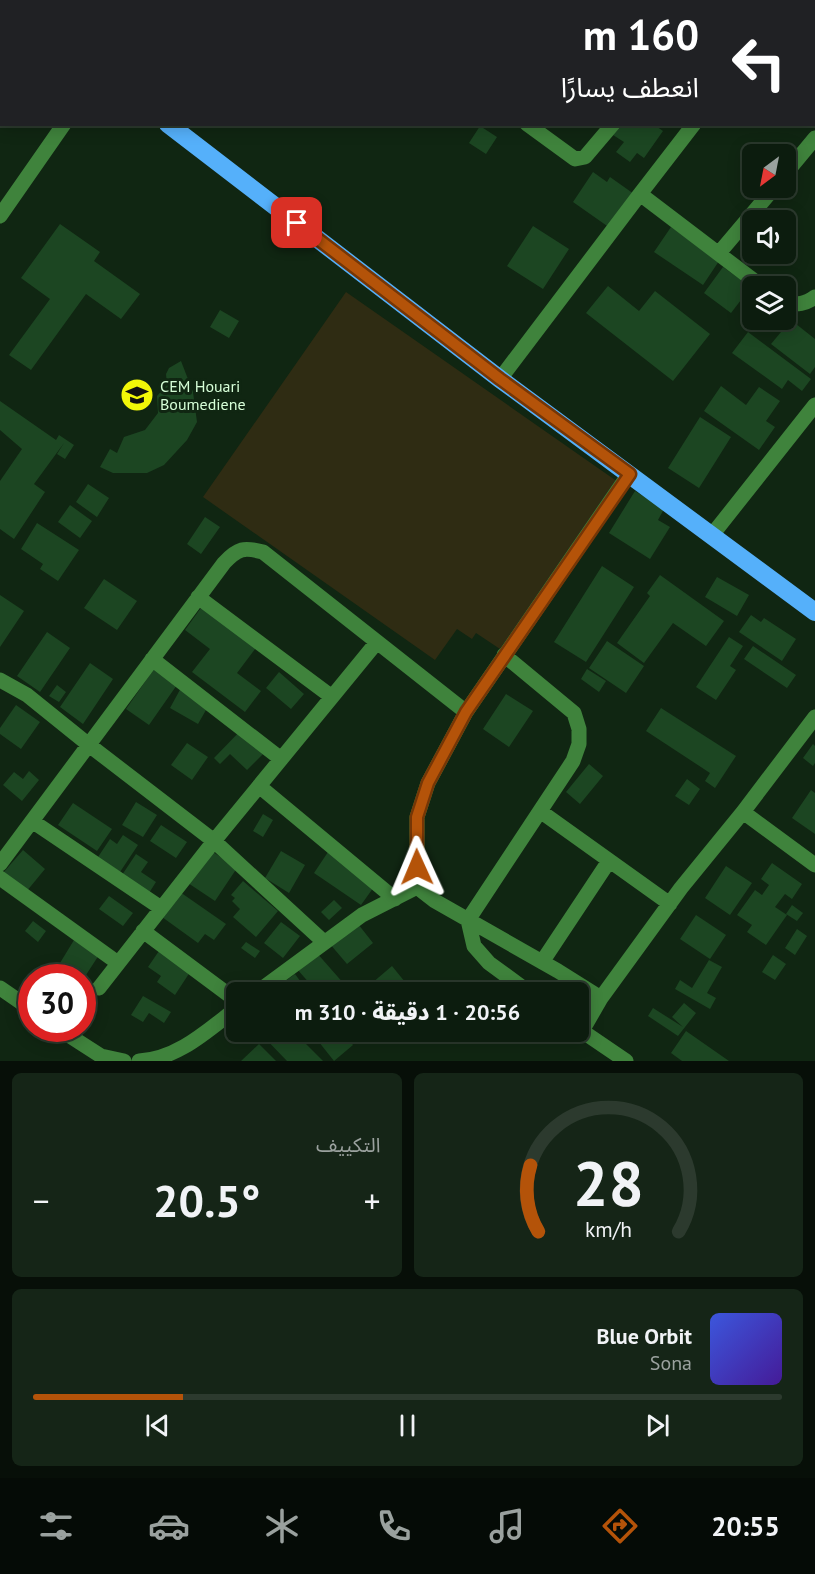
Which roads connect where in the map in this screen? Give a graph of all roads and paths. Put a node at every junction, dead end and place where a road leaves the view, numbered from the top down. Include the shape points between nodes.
1 (63, 126) edge
2 (171, 126) edge
3 (530, 126) edge
4 (611, 126) edge
5 (691, 126) edge
6 (815, 138) edge
7 (796, 160) edge
8 (640, 194) junction
9 (766, 198) edge
10 (0, 216) edge
11 (719, 253) junction
12 (748, 276) edge
13 (815, 297) edge
14 (796, 305) edge
15 (500, 379) junction
16 (815, 405) edge
17 (630, 474) junction
18 (712, 535) junction
19 (198, 597) junction
20 (815, 612) edge
21 (377, 642) junction
22 (504, 655) junction
23 (152, 659) junction
24 (0, 680) edge
25 (332, 697) junction
26 (466, 712) junction
27 (815, 717) edge
28 (89, 745) junction
29 (281, 759) junction
30 (259, 786) junction
31 (540, 811) junction
32 (743, 812) junction
33 (32, 821) junction
34 (214, 841) junction
35 (609, 861) junction
36 (0, 864) edge
37 (815, 865) edge
38 (0, 878) edge
39 (417, 887) junction
40 (395, 899) junction
41 (669, 904) junction
42 (161, 908) junction
43 (468, 920) junction
44 (143, 931) junction
45 (324, 942) junction
46 (542, 962) junction
47 (118, 963) junction
48 (271, 982) edge
49 (515, 982) edge
50 (0, 988) edge
51 (99, 988) dead end
52 (226, 993) edge
53 (601, 998) junction
54 (18, 1000) edge
55 (226, 1016) edge
56 (589, 1016) edge
57 (589, 1036) edge
58 (79, 1042) edge
59 (124, 1061) edge
60 (139, 1061) edge
61 (626, 1061) edge

1 - 10 street
2 - 15 highway
3 - 4 street via 575,159 585,157
5 - 8 street
6 - 7 street
8 - 11 street
8 - 15 street
9 - 11 street
11 - 12 street
13 - 14 street
15 - 17 highway
16 - 18 street
17 - 18 highway
17 - 22 street
18 - 20 highway
19 - 21 street via 235,551 249,548 263,552
19 - 23 street
19 - 25 street
21 - 25 street
21 - 26 street
22 - 26 street
22 - 31 street via 574,713 579,729 573,761
23 - 28 street
23 - 29 street
24 - 28 street via 27,695
25 - 29 street
26 - 39 street via 428,783 417,817
27 - 32 street
28 - 33 street
28 - 34 street
29 - 30 street
30 - 34 street
30 - 40 street
31 - 35 street
31 - 43 street
32 - 37 street
32 - 41 street
33 - 36 street
33 - 42 street
34 - 42 street
34 - 45 street
35 - 41 street
35 - 46 street
38 - 47 street
39 - 40 street
39 - 43 street
40 - 45 street via 362,915
41 - 53 street
42 - 44 street
43 - 46 street
43 - 49 street via 474,946
44 - 47 street
44 - 52 street
45 - 48 street
46 - 53 street
47 - 51 street
50 - 54 street
53 - 56 street
55 - 60 street via 168,1055
57 - 61 street
58 - 59 street via 101,1056

